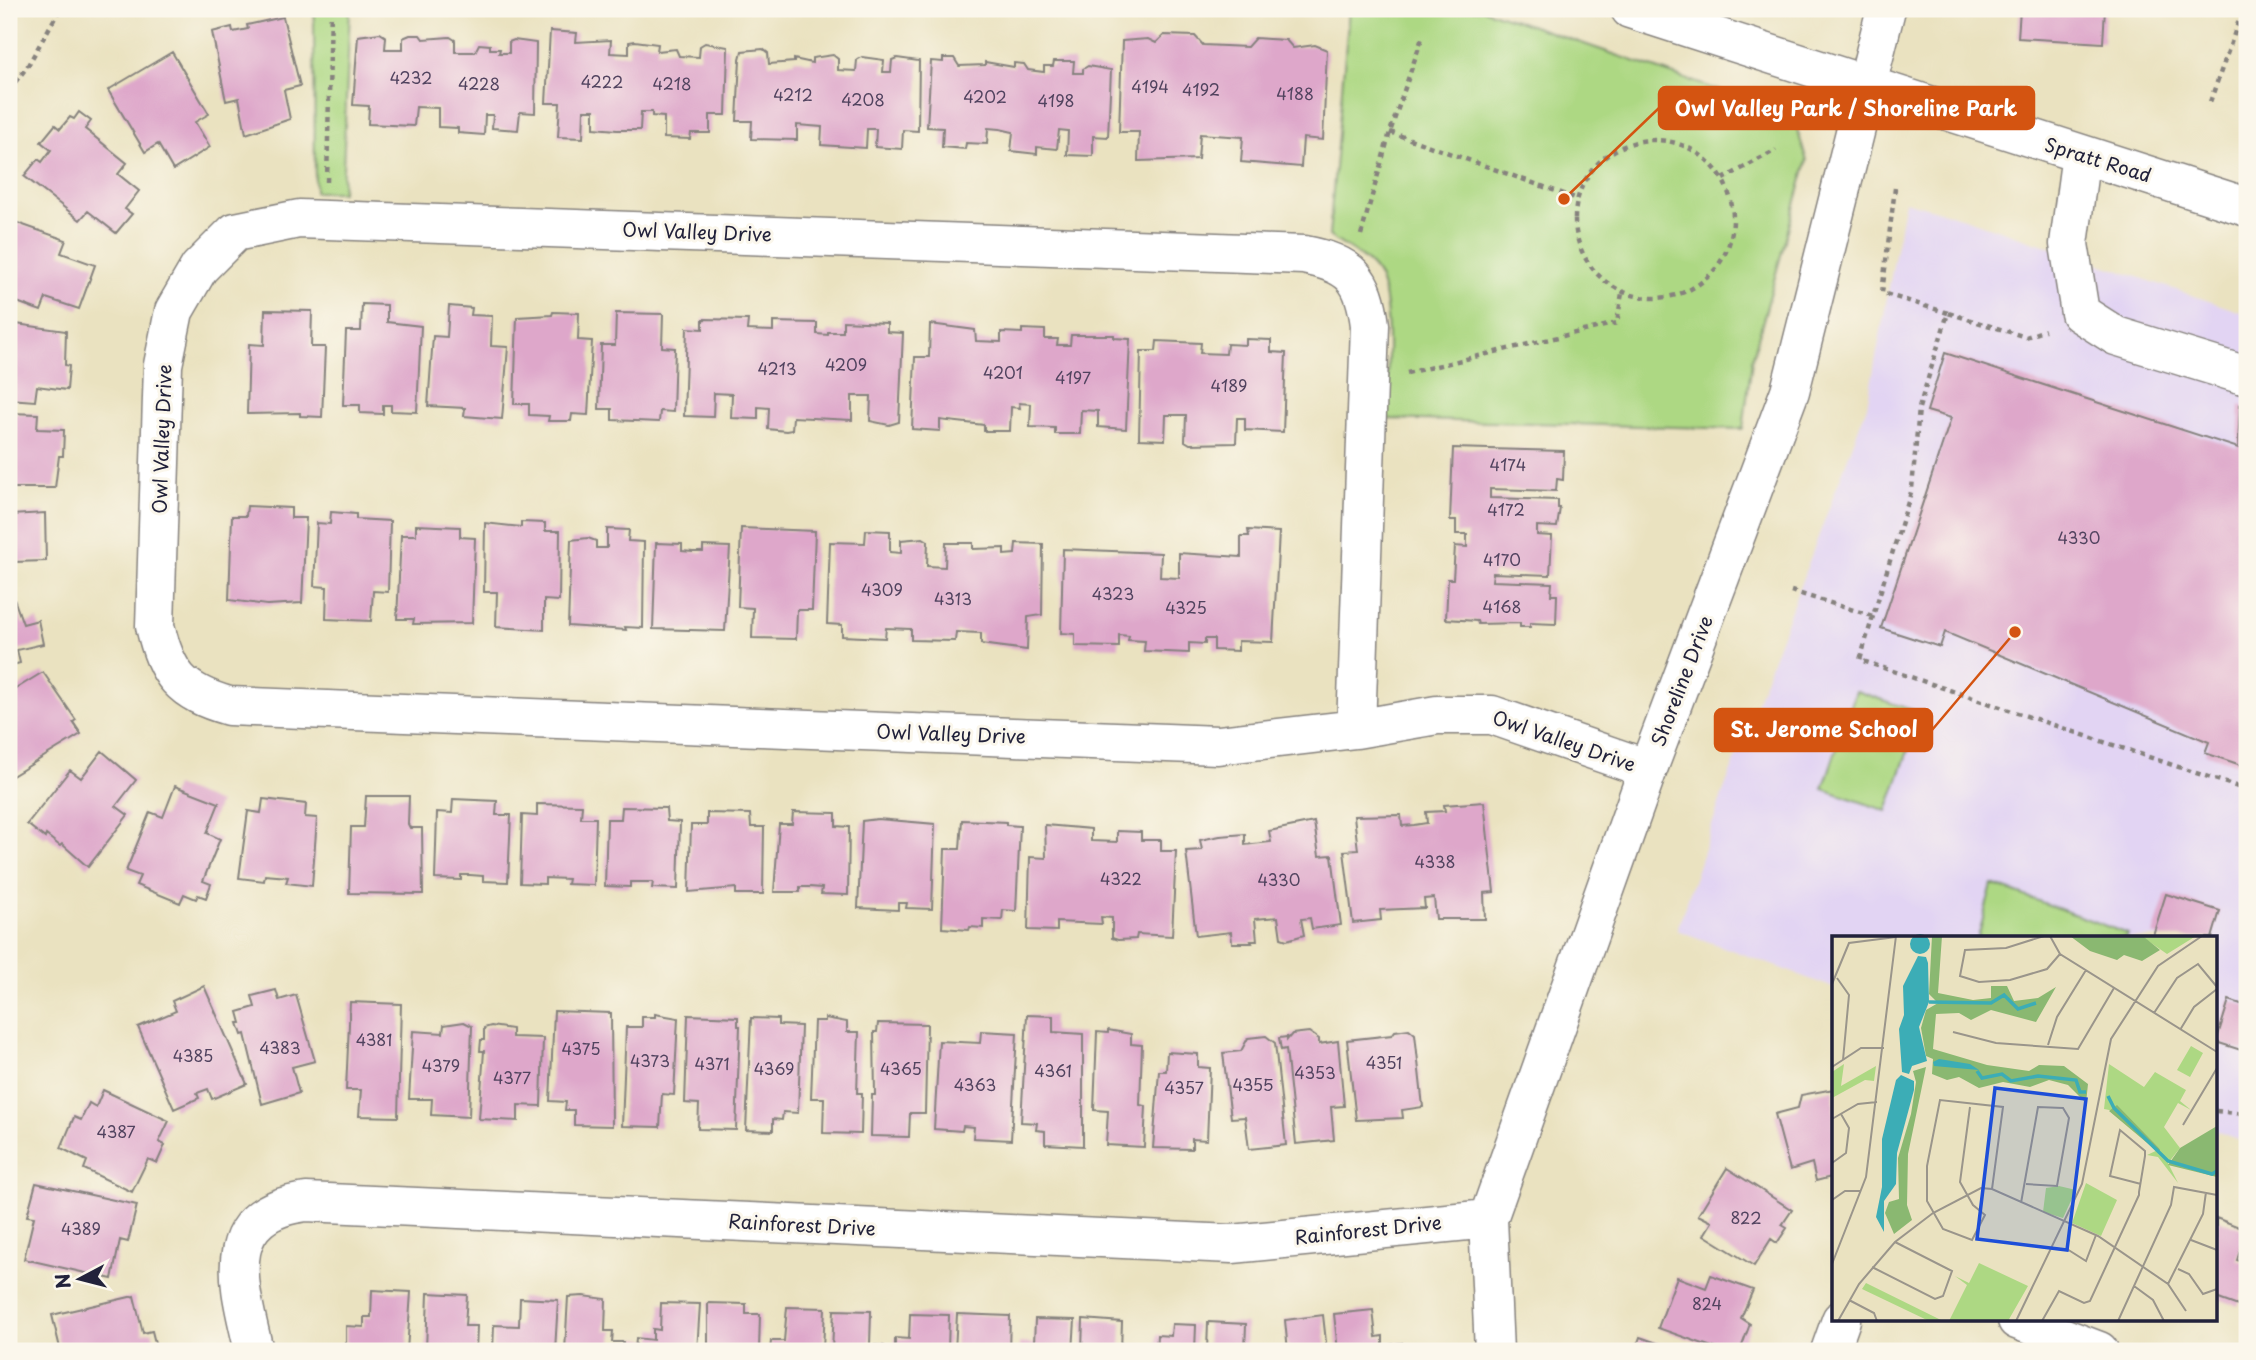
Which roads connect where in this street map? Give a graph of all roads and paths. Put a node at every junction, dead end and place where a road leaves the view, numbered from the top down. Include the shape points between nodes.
1 (60, 9) edge
2 (331, 9) edge
3 (1630, 9) edge
4 (1886, 9) edge
5 (2243, 9) edge
6 (1422, 38) dead end
7 (1866, 87) junction
8 (9, 90) edge
9 (2210, 102) dead end
10 (1390, 132) junction
11 (1776, 150) dead end
12 (2081, 155) junction
13 (1723, 179) junction
14 (1895, 188) dead end
15 (1578, 200) junction
16 (2247, 207) edge
17 (327, 218) junction
18 (1351, 273) junction
19 (1622, 293) junction
20 (1948, 313) junction
21 (2080, 313) junction
22 (2247, 376) edge
23 (1369, 382) junction
24 (1791, 591) dead end
25 (1873, 616) junction
26 (1356, 729) junction
27 (1648, 769) junction
28 (2247, 790) edge
29 (2218, 1111) edge
30 (2247, 1114) edge
31 (1488, 1219) junction
32 (1841, 1322) edge
33 (2022, 1322) edge
34 (254, 1351) edge
35 (1494, 1351) edge
36 (1830, 1351) edge
37 (2099, 1351) edge

1 - 8 path
2 - 17 path
3 - 7 street, Spratt Road
4 - 7 street, Shoreline Drive
5 - 9 path
6 - 10 path
7 - 12 street, Spratt Road
7 - 27 street, Shoreline Drive via 1790,391
10 - 15 path
10 - 18 path
11 - 13 path
12 - 16 street, Spratt Road
12 - 21 street via 2068,244
13 - 15 path via 1703,156 1678,143 1650,139 1619,147 1597,164
13 - 19 path via 1733,208 1732,237 1721,262 1703,283 1677,296 1650,299
14 - 20 path via 1882,293
15 - 19 path via 1574,215 1578,243 1590,267
17 - 18 street, Owl Valley Drive via 1304,255 1329,260
17 - 26 street, Owl Valley Drive via 235,232 199,268 174,311 163,365 155,626 162,657 177,681 199,697 229,706 1218,745
18 - 23 street via 1361,283 1367,304
19 - 23 path via 1617,323
20 - 21 path via 2026,337
20 - 25 path via 1919,408 1912,489
21 - 22 street via 2116,336
23 - 26 street
24 - 25 path
25 - 28 path via 1860,660
26 - 27 street, Owl Valley Drive via 1437,715 1492,715
27 - 31 street, Shoreline Drive
29 - 30 path
31 - 34 street, Rainforest Drive via 1232,1244 306,1202 268,1212 243,1243 237,1262 239,1284
31 - 35 street, Shoreline Drive
32 - 36 street
33 - 37 street

